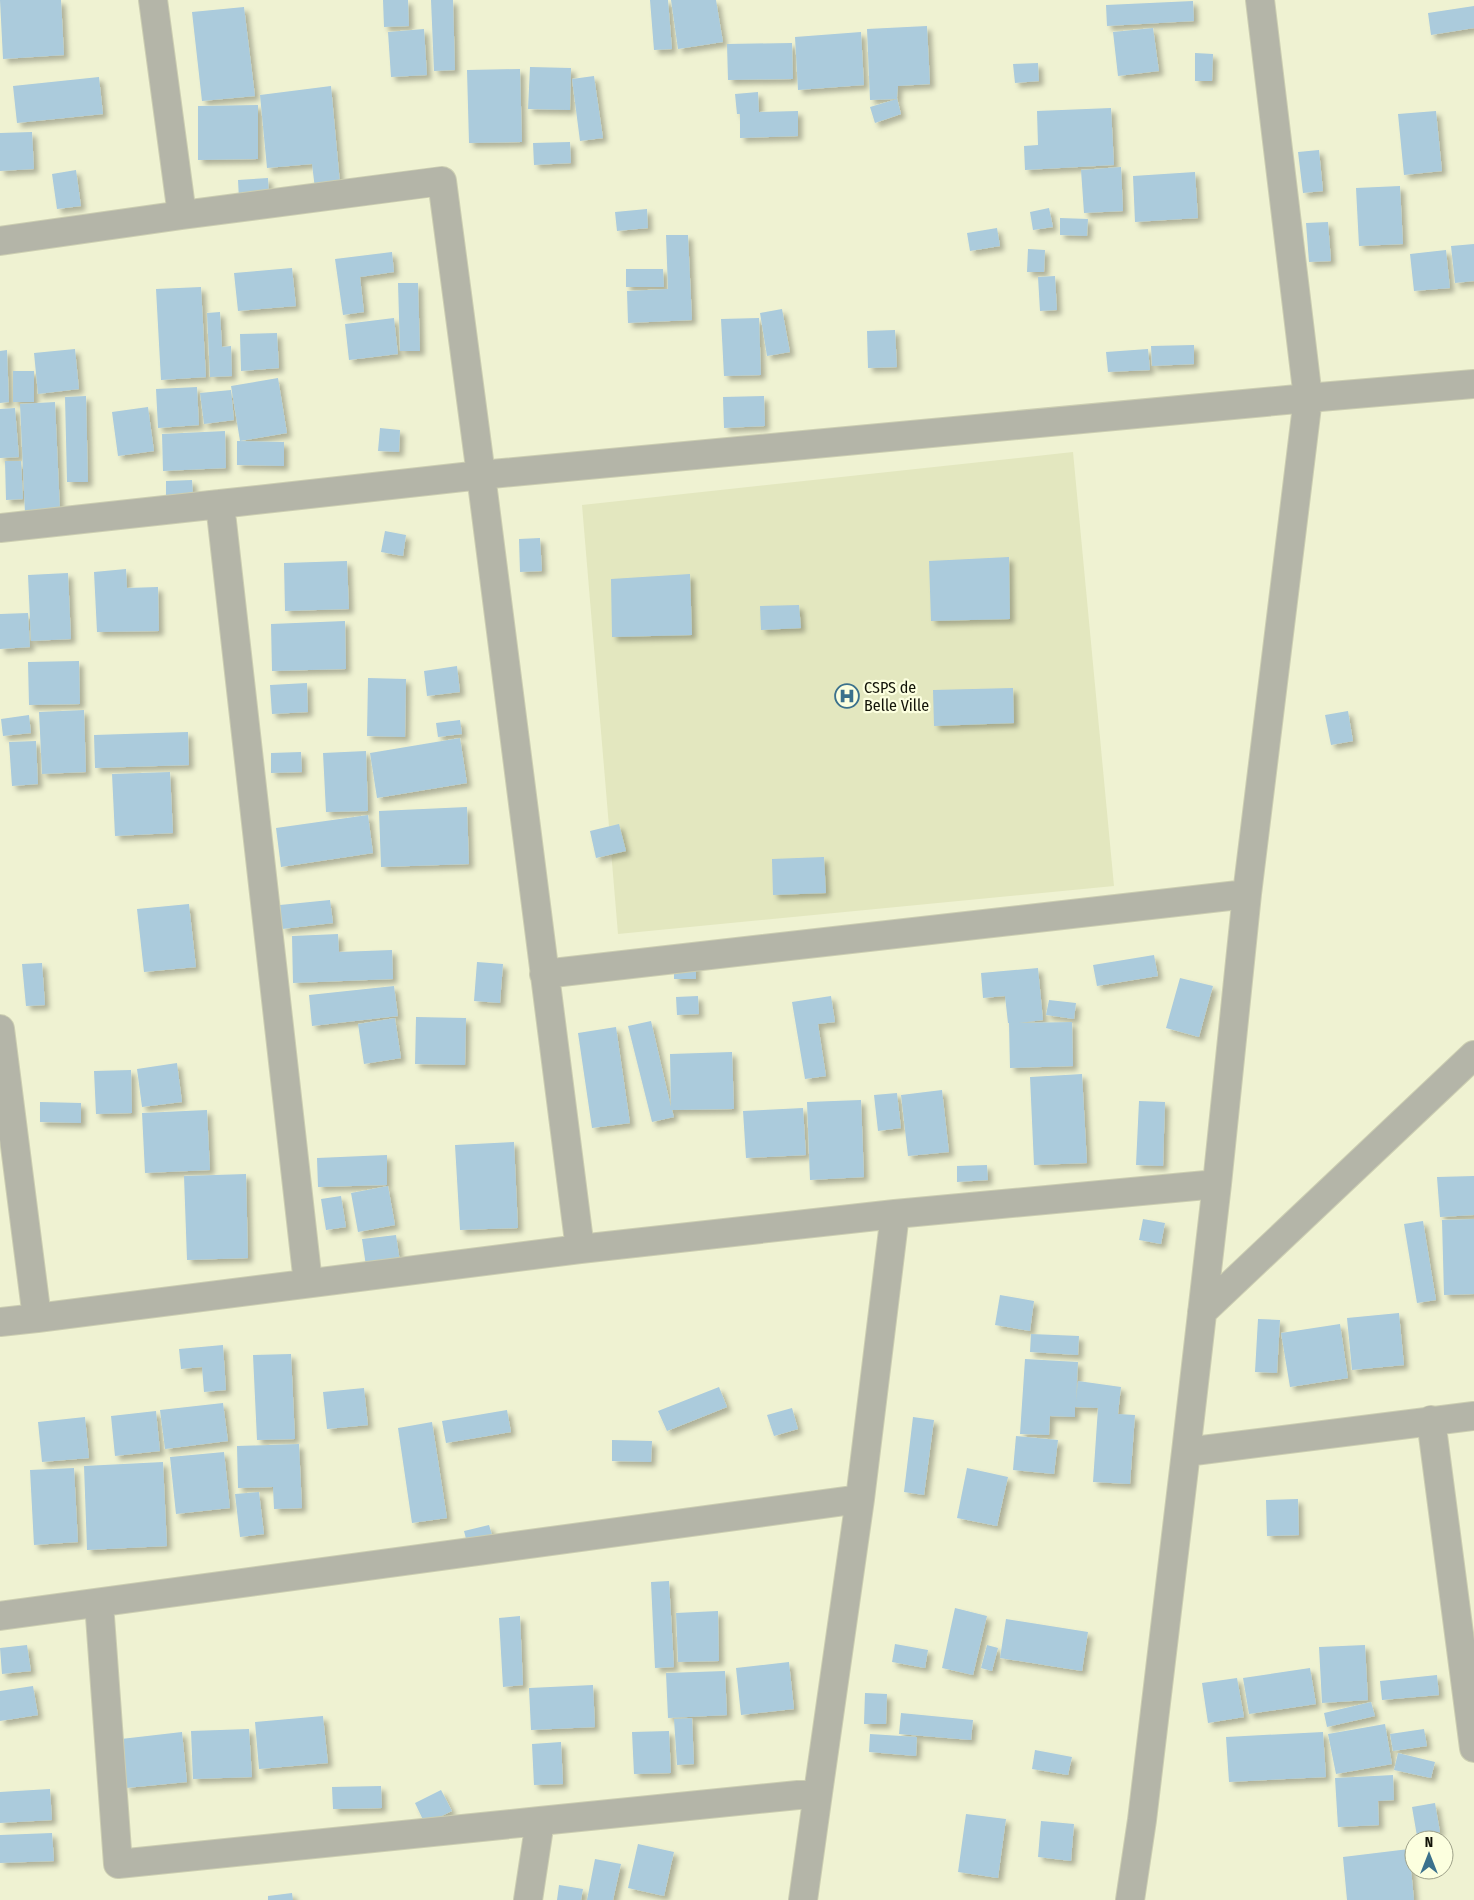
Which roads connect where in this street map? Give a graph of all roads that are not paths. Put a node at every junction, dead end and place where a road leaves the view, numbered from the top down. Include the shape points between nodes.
1 (153, 0) edge
2 (1260, 0) edge
3 (182, 215) junction
4 (0, 241) edge
5 (1474, 384) edge
6 (1308, 398) junction
7 (480, 475) junction
8 (220, 504) junction
9 (0, 528) edge
10 (1247, 894) junction
11 (544, 974) junction
12 (0, 1029) edge
13 (1474, 1055) edge
14 (1217, 1184) junction
15 (896, 1214) junction
16 (580, 1249) junction
17 (308, 1283) junction
18 (1202, 1312) junction
19 (37, 1318) junction
20 (0, 1322) edge
21 (1474, 1416) edge
22 (1431, 1420) junction
23 (1186, 1452) junction
24 (860, 1499) junction
25 (99, 1603) junction
26 (0, 1616) edge
27 (1474, 1748) edge
28 (818, 1793) junction
29 (540, 1821) junction
30 (528, 1900) edge
31 (803, 1900) edge
32 (1130, 1900) edge

1 - 3 street
2 - 6 street
3 - 4 street
3 - 7 street via 442,181
5 - 6 street
6 - 7 street
6 - 10 street
7 - 8 street
7 - 11 street
8 - 9 street
8 - 17 street
10 - 11 street
10 - 14 street
11 - 16 street
12 - 19 street
13 - 18 street
14 - 15 street
14 - 18 street
15 - 16 street
15 - 24 street
16 - 17 street
17 - 19 street
18 - 23 street
19 - 20 street
21 - 22 street
22 - 23 street
22 - 27 street
23 - 32 street
24 - 25 street
24 - 28 street
25 - 26 street
25 - 29 street via 118,1864
28 - 29 street
28 - 31 street
29 - 30 street

